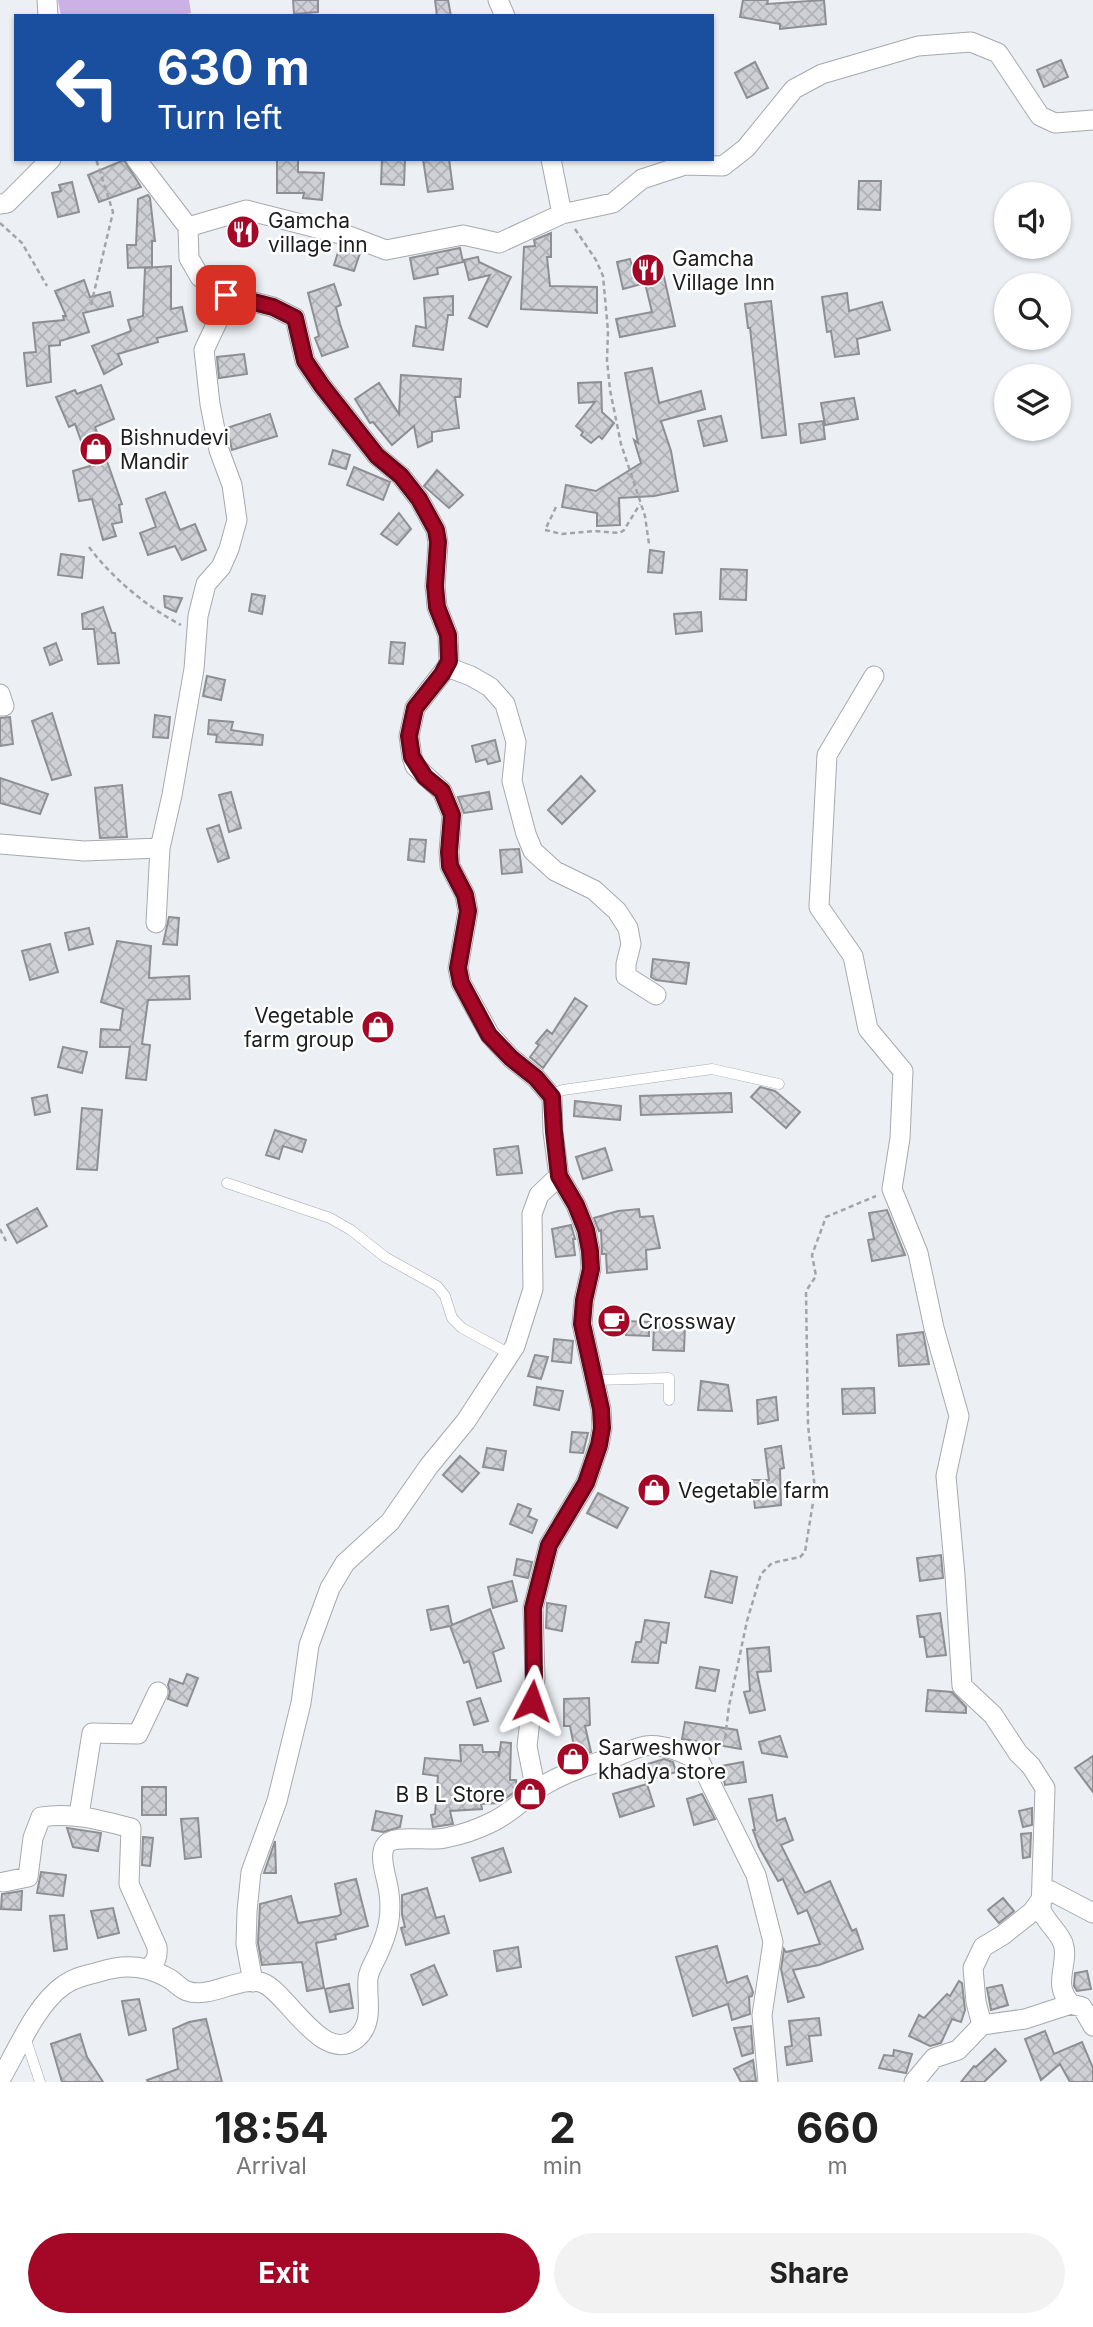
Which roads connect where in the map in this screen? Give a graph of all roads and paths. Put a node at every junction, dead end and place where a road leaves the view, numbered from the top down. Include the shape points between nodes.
1 (1093, 120) edge
2 (49, 161) edge
3 (97, 161) edge
4 (138, 161) edge
5 (551, 161) edge
6 (0, 204) edge
7 (562, 214) junction
8 (0, 223) edge
9 (188, 227) junction
10 (47, 286) dead end
11 (226, 295) junction
12 (91, 305) dead end
13 (641, 502) junction
14 (556, 507) dead end
15 (649, 544) dead end
16 (89, 547) dead end
17 (197, 632) junction
18 (447, 667) junction
19 (874, 676) dead end
20 (0, 694) edge
21 (0, 706) edge
22 (0, 844) edge
23 (160, 848) junction
24 (156, 923) dead end
25 (656, 995) dead end
26 (779, 1084) dead end
27 (550, 1094) junction
28 (559, 1176) junction
29 (227, 1183) dead end
30 (892, 1189) junction
31 (0, 1229) edge
32 (7, 1243) dead end
33 (510, 1354) junction
34 (595, 1380) junction
35 (669, 1401) dead end
36 (158, 1692) dead end
37 (700, 1762) junction
38 (536, 1791) junction
39 (79, 1815) junction
40 (4, 1882) dead end
41 (1042, 1898) junction
42 (1093, 1913) edge
43 (147, 1969) junction
44 (253, 1982) junction
45 (1071, 2004) junction
46 (982, 2025) junction
47 (1093, 2026) edge
48 (25, 2038) junction
49 (0, 2080) edge
50 (40, 2082) edge
51 (768, 2082) edge
52 (914, 2082) edge

1 - 7 street via 1055,123 1040,116 998,53 971,42 918,46 822,74 794,89 746,148 723,166 685,165 642,178 613,203
2 - 6 street via 7,203
3 - 12 path via 113,212
4 - 9 street
5 - 7 street
7 - 9 street via 499,243 463,235 386,250 246,210
7 - 13 path via 582,237 603,276 610,390 621,444
8 - 10 path via 22,243
9 - 11 street via 189,258 201,277
11 - 17 street via 204,350 210,404 237,520 221,568 206,584
11 - 18 street via 295,318 305,361 322,386 377,456 419,499 436,530 435,586 448,635
13 - 14 path via 620,533 545,530
13 - 15 path
16 - 17 path via 127,587 178,624
17 - 23 street
18 - 25 street via 490,687 505,704 516,742 512,780 533,851 555,871 594,890 617,911 632,944 626,976
18 - 27 street via 415,708 409,736 415,766 442,791 452,815 450,866 468,911 458,968 461,983 489,1035
19 - 30 street via 827,755 819,907 853,956 868,1030 903,1072
20 - 21 street via 4,706
22 - 23 street via 85,852
23 - 24 street
26 - 27 lane via 712,1069
27 - 28 street
28 - 33 street via 539,1195 532,1214 533,1289
28 - 34 street via 581,1218 590,1251 582,1324
29 - 33 lane via 330,1218 351,1230 385,1257 437,1286 462,1328
30 - 37 path via 825,1217 812,1255 816,1276 806,1291 815,1490 805,1552 772,1563 761,1574 747,1621 725,1739
30 - 41 street via 918,1253 959,1416 946,1476 962,1686 993,1715 1045,1788
31 - 32 path
33 - 44 street via 390,1522 345,1563 330,1588 309,1645 301,1703 276,1801 251,1872 246,1944
34 - 35 lane via 669,1378
34 - 38 street via 601,1409 599,1445 586,1483 549,1545 533,1608 534,1678 527,1746
36 - 39 street via 138,1734 92,1733
37 - 38 street via 690,1755 647,1746 571,1772
37 - 51 street via 756,1875 773,1942 762,2015
38 - 44 street via 475,1830 444,1839 399,1838 383,1848 391,1921 368,1975 369,2014 364,2029 352,2041 336,2044 315,2033 276,1992
39 - 40 street via 41,1817 28,1877
39 - 43 street via 131,1828 129,1884 157,1947 156,1962
41 - 42 street via 1051,1891
41 - 45 street via 1046,1921 1062,1942 1060,1983
41 - 46 street via 1032,1912 983,1947 973,1968
43 - 44 street via 197,1993
43 - 48 street via 105,1970 65,1984 46,2003
45 - 46 street via 1025,2019
45 - 47 street via 1082,2007
46 - 52 street via 958,2050 934,2059
48 - 49 street
48 - 50 lane

